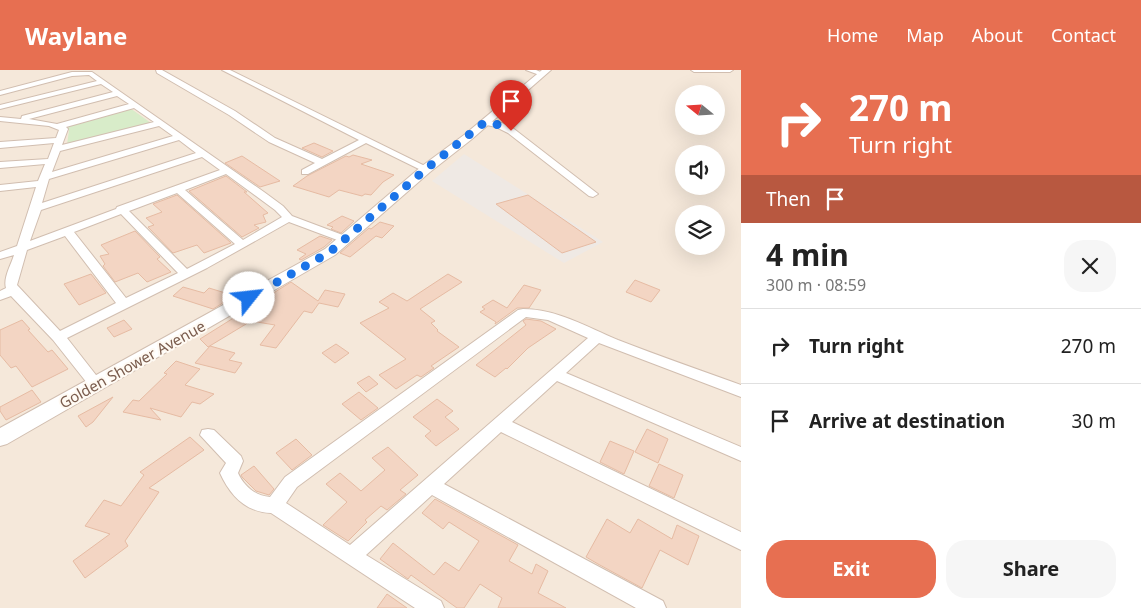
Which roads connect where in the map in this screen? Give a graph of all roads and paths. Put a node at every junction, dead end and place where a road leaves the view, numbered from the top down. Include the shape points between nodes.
1 (159, 70) edge
2 (224, 70) edge
3 (694, 70) edge
4 (730, 70) edge
5 (734, 70) edge
6 (741, 70) edge
7 (539, 71) edge
8 (102, 82) junction
9 (0, 92) edge
10 (119, 93) junction
11 (136, 105) junction
12 (0, 107) edge
13 (0, 119) edge
14 (14, 121) junction
15 (485, 122) junction
16 (160, 123) junction
17 (59, 126) junction
18 (180, 137) junction
19 (365, 140) junction
20 (59, 144) junction
21 (0, 145) edge
22 (202, 154) junction
23 (51, 161) junction
24 (322, 164) junction
25 (0, 165) edge
26 (426, 169) junction
27 (226, 170) junction
28 (305, 172) dead end
29 (43, 181) junction
30 (0, 188) edge
31 (178, 189) junction
32 (593, 194) dead end
33 (36, 208) junction
34 (121, 209) junction
35 (288, 218) junction
36 (66, 230) junction
37 (344, 239) junction
38 (242, 245) junction
39 (22, 246) junction
40 (0, 256) edge
41 (185, 274) junction
42 (13, 290) junction
43 (0, 296) edge
44 (123, 303) junction
45 (58, 337) junction
46 (598, 337) junction
47 (556, 375) junction
48 (96, 384) junction
49 (741, 391) edge
50 (498, 423) junction
51 (208, 434) dead end
52 (0, 438) edge
53 (741, 454) edge
54 (429, 485) junction
55 (274, 505) junction
56 (741, 541) edge
57 (352, 555) junction
58 (434, 608) edge
59 (656, 608) edge

1 - 24 street via 272,140
2 - 19 street
3 - 4 street
5 - 6 street
7 - 15 street, Golden Shower Avenue
8 - 9 street via 90,73 80,73
8 - 10 street
8 - 12 street
10 - 11 street
10 - 14 street
11 - 16 street
11 - 17 street
13 - 14 street
14 - 17 street
15 - 26 street, Golden Shower Avenue
15 - 32 street via 511,131
16 - 18 street
16 - 20 street
17 - 20 street via 65,131
18 - 22 street
18 - 29 street
19 - 24 street
19 - 26 street
20 - 21 street
20 - 23 street
22 - 27 street
22 - 33 street
23 - 25 street
23 - 29 street
24 - 28 street
26 - 37 street, Golden Shower Avenue
27 - 31 street
27 - 35 street
29 - 30 street
29 - 33 street
31 - 34 street
31 - 38 street
33 - 39 street
34 - 36 street
34 - 41 street
35 - 37 street
35 - 38 street
36 - 39 street
36 - 44 street
37 - 48 street, Golden Shower Avenue via 330,252 283,280
38 - 41 street
39 - 40 street
39 - 42 street via 12,275
41 - 44 street
42 - 43 street
42 - 45 street
44 - 45 street
45 - 48 street
46 - 47 street
46 - 49 street
46 - 55 street via 556,318 523,313 291,482
47 - 50 street
47 - 53 street
48 - 52 street, Golden Shower Avenue
50 - 54 street
50 - 56 street
51 - 55 street via 235,460 229,473 237,489 257,502
54 - 57 street
54 - 59 street
55 - 57 street via 314,534
57 - 58 street

